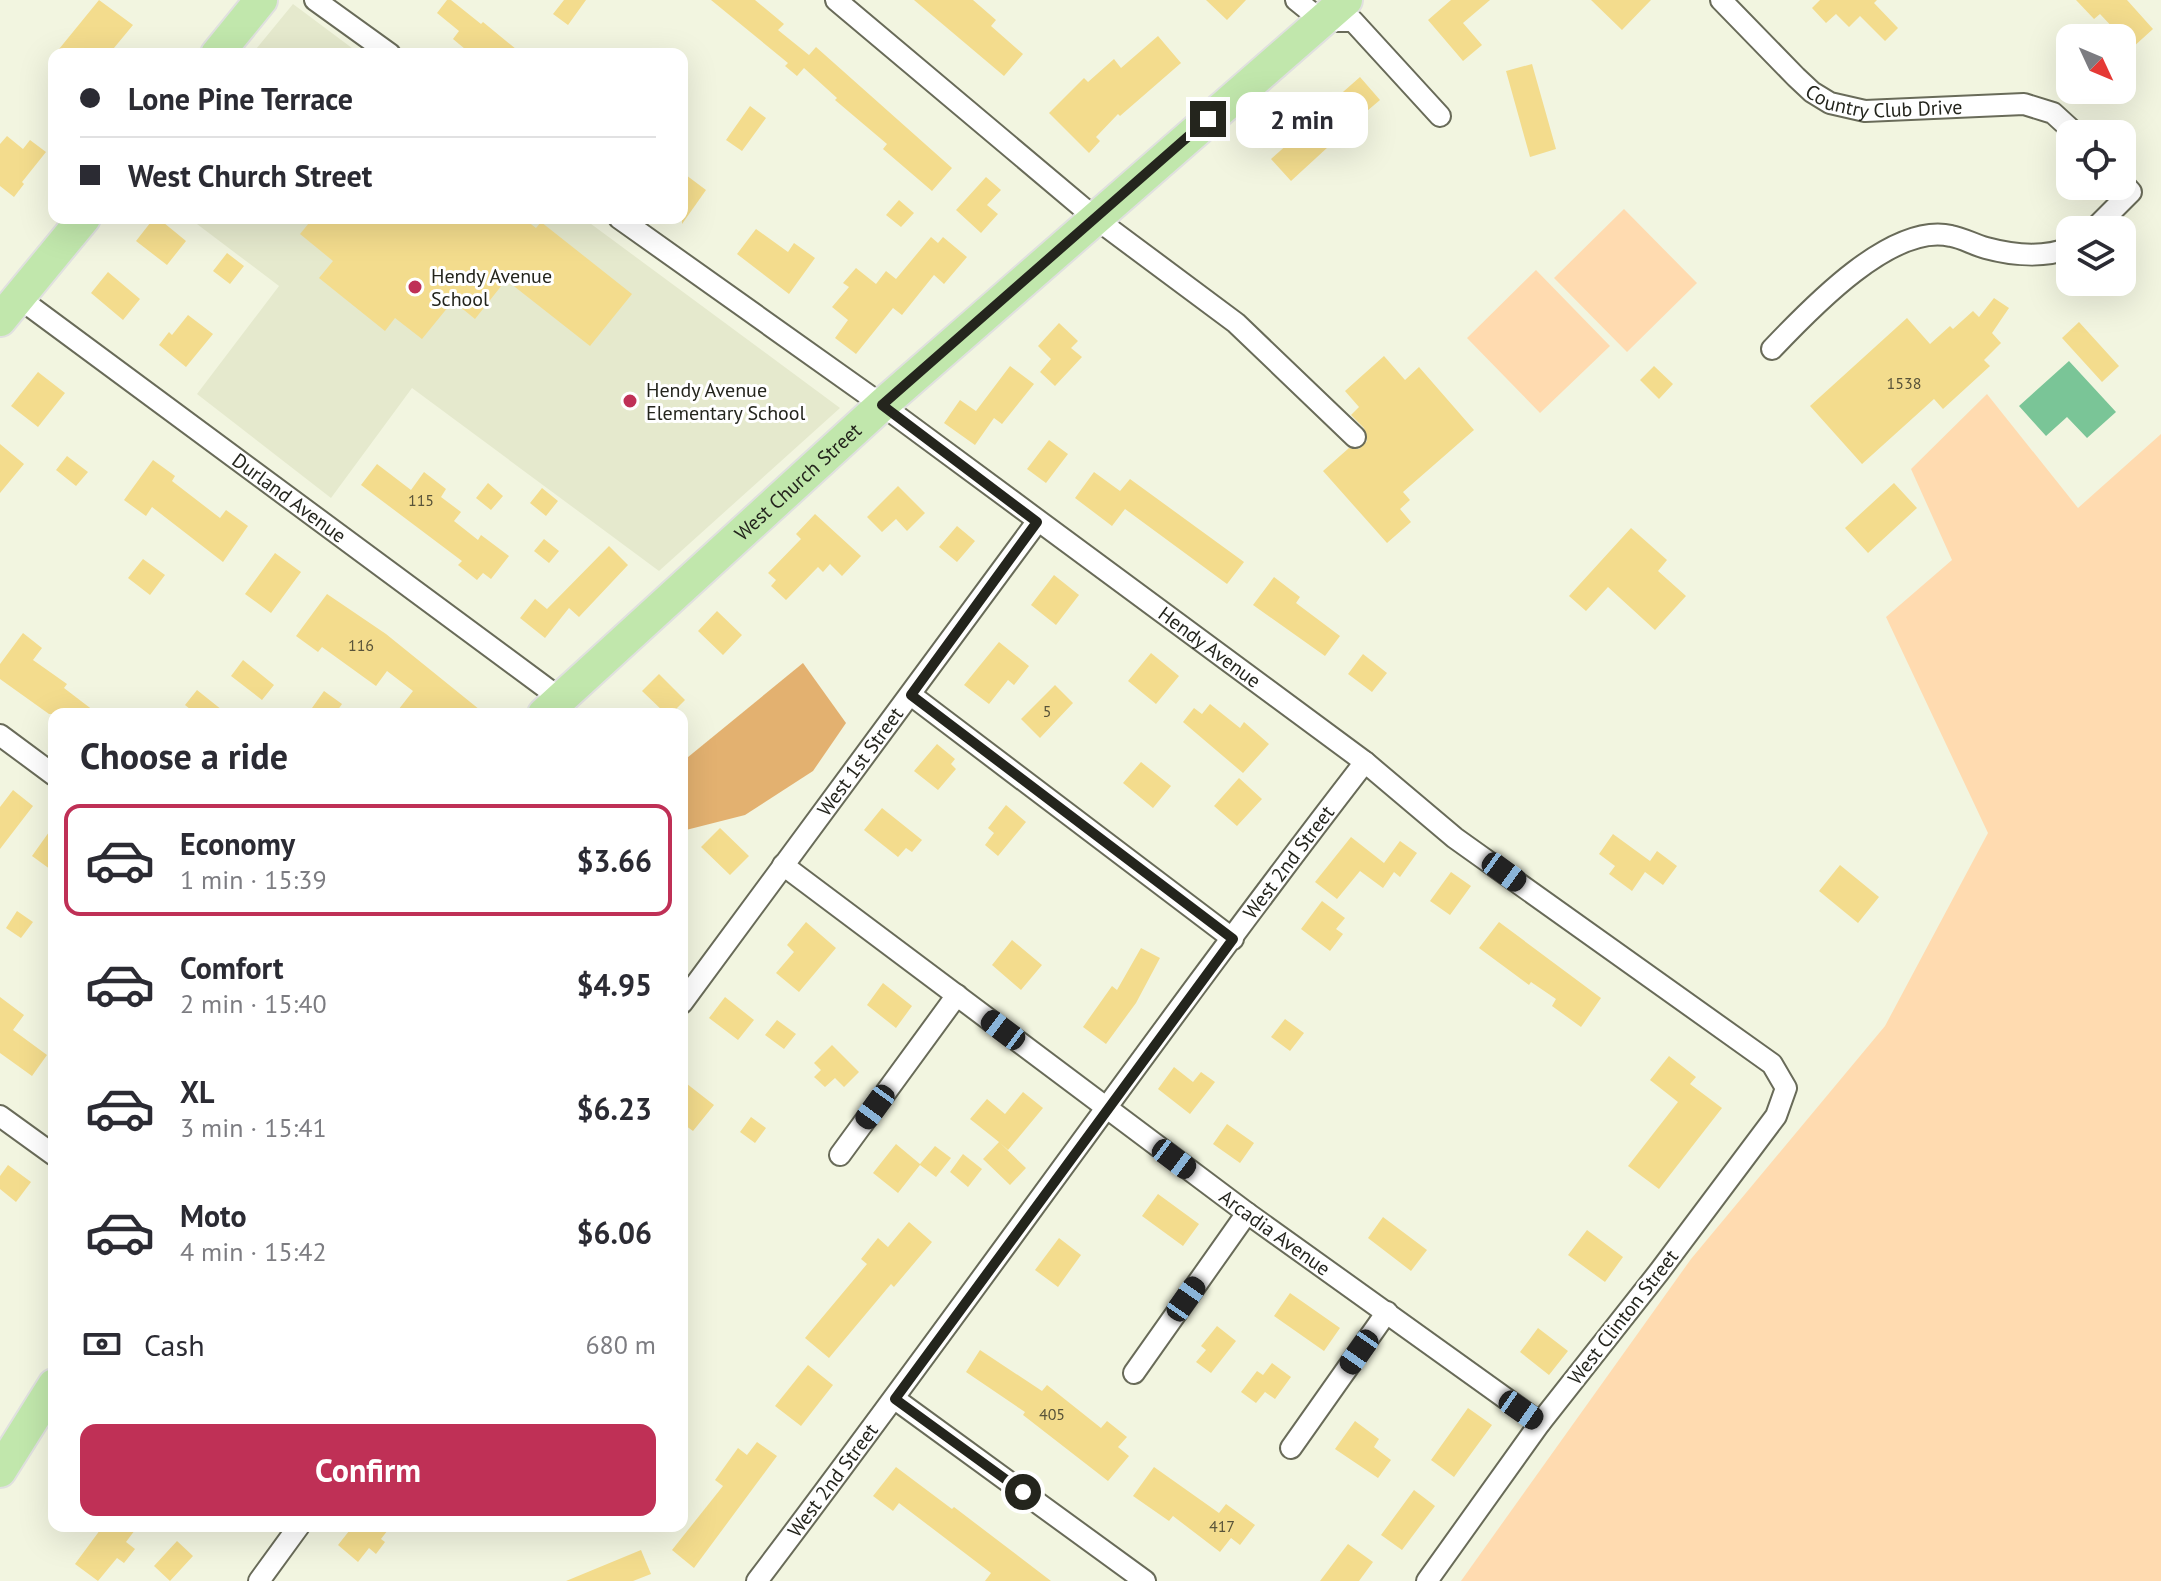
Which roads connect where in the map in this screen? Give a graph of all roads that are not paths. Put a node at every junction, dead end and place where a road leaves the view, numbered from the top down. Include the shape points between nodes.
1 (261, 0) edge
2 (315, 0) edge
3 (836, 0) edge
4 (1296, 0) edge
5 (1346, 0) edge
6 (1721, 0) edge
7 (1322, 21) junction
8 (222, 48) edge
9 (382, 48) edge
10 (1440, 116) dead end
11 (2061, 120) edge
12 (2123, 200) edge
13 (2107, 216) edge
14 (1095, 218) junction
15 (79, 224) edge
16 (627, 224) edge
17 (2056, 251) edge
18 (9, 309) edge
19 (1772, 349) dead end
20 (882, 405) junction
21 (1355, 437) dead end
22 (1037, 522) junction
23 (911, 695) junction
24 (552, 706) edge
25 (0, 735) edge
26 (1365, 762) junction
27 (48, 771) edge
28 (783, 865) junction
29 (1233, 939) junction
30 (688, 995) edge
31 (957, 995) junction
32 (1786, 1088) joint
33 (1106, 1109) junction
34 (0, 1116) edge
35 (48, 1151) edge
36 (840, 1155) dead end
37 (1247, 1213) junction
38 (1387, 1312) junction
39 (1134, 1373) dead end
40 (48, 1395) edge
41 (895, 1399) junction
42 (1540, 1423) junction
43 (1291, 1448) dead end
44 (0, 1471) edge
45 (295, 1532) edge
46 (259, 1581) edge
47 (757, 1581) edge
48 (1145, 1581) edge
49 (1427, 1581) edge

1 - 8 main road
2 - 9 street
3 - 14 street
4 - 7 street
5 - 7 main road, West Church Street
6 - 11 street, Country Club Drive via 1812,92 1830,103 1865,111 2024,104
7 - 10 street via 1353,21
7 - 14 main road, West Church Street
12 - 13 street
14 - 20 main road, West Church Street
14 - 21 street via 1236,323
15 - 18 main road
16 - 20 street, Hendy Avenue
17 - 19 street via 2014,254 1951,235 1919,235 1824,294
18 - 24 street, Durland Avenue
20 - 22 street, Hendy Avenue
20 - 24 main road, West Church Street
22 - 23 street, West 1st Street
22 - 26 street, Hendy Avenue
23 - 28 street, West 1st Street
23 - 29 street
25 - 27 street
26 - 29 street, West 2nd Street
26 - 32 street, Hendy Avenue via 1455,838 1772,1064
28 - 30 street, West 1st Street
28 - 31 street, Arcadia Avenue
29 - 33 street, West 2nd Street
31 - 33 street, Arcadia Avenue
31 - 36 street
32 - 42 street, West Clinton Street via 1776,1116
33 - 37 street, Arcadia Avenue
33 - 41 street, West 2nd Street
34 - 35 street
37 - 38 street, Arcadia Avenue
37 - 39 street
38 - 42 street, Arcadia Avenue
38 - 43 street
40 - 44 main road
41 - 47 street, West 2nd Street
41 - 48 street
42 - 49 street, West Clinton Street
45 - 46 street

